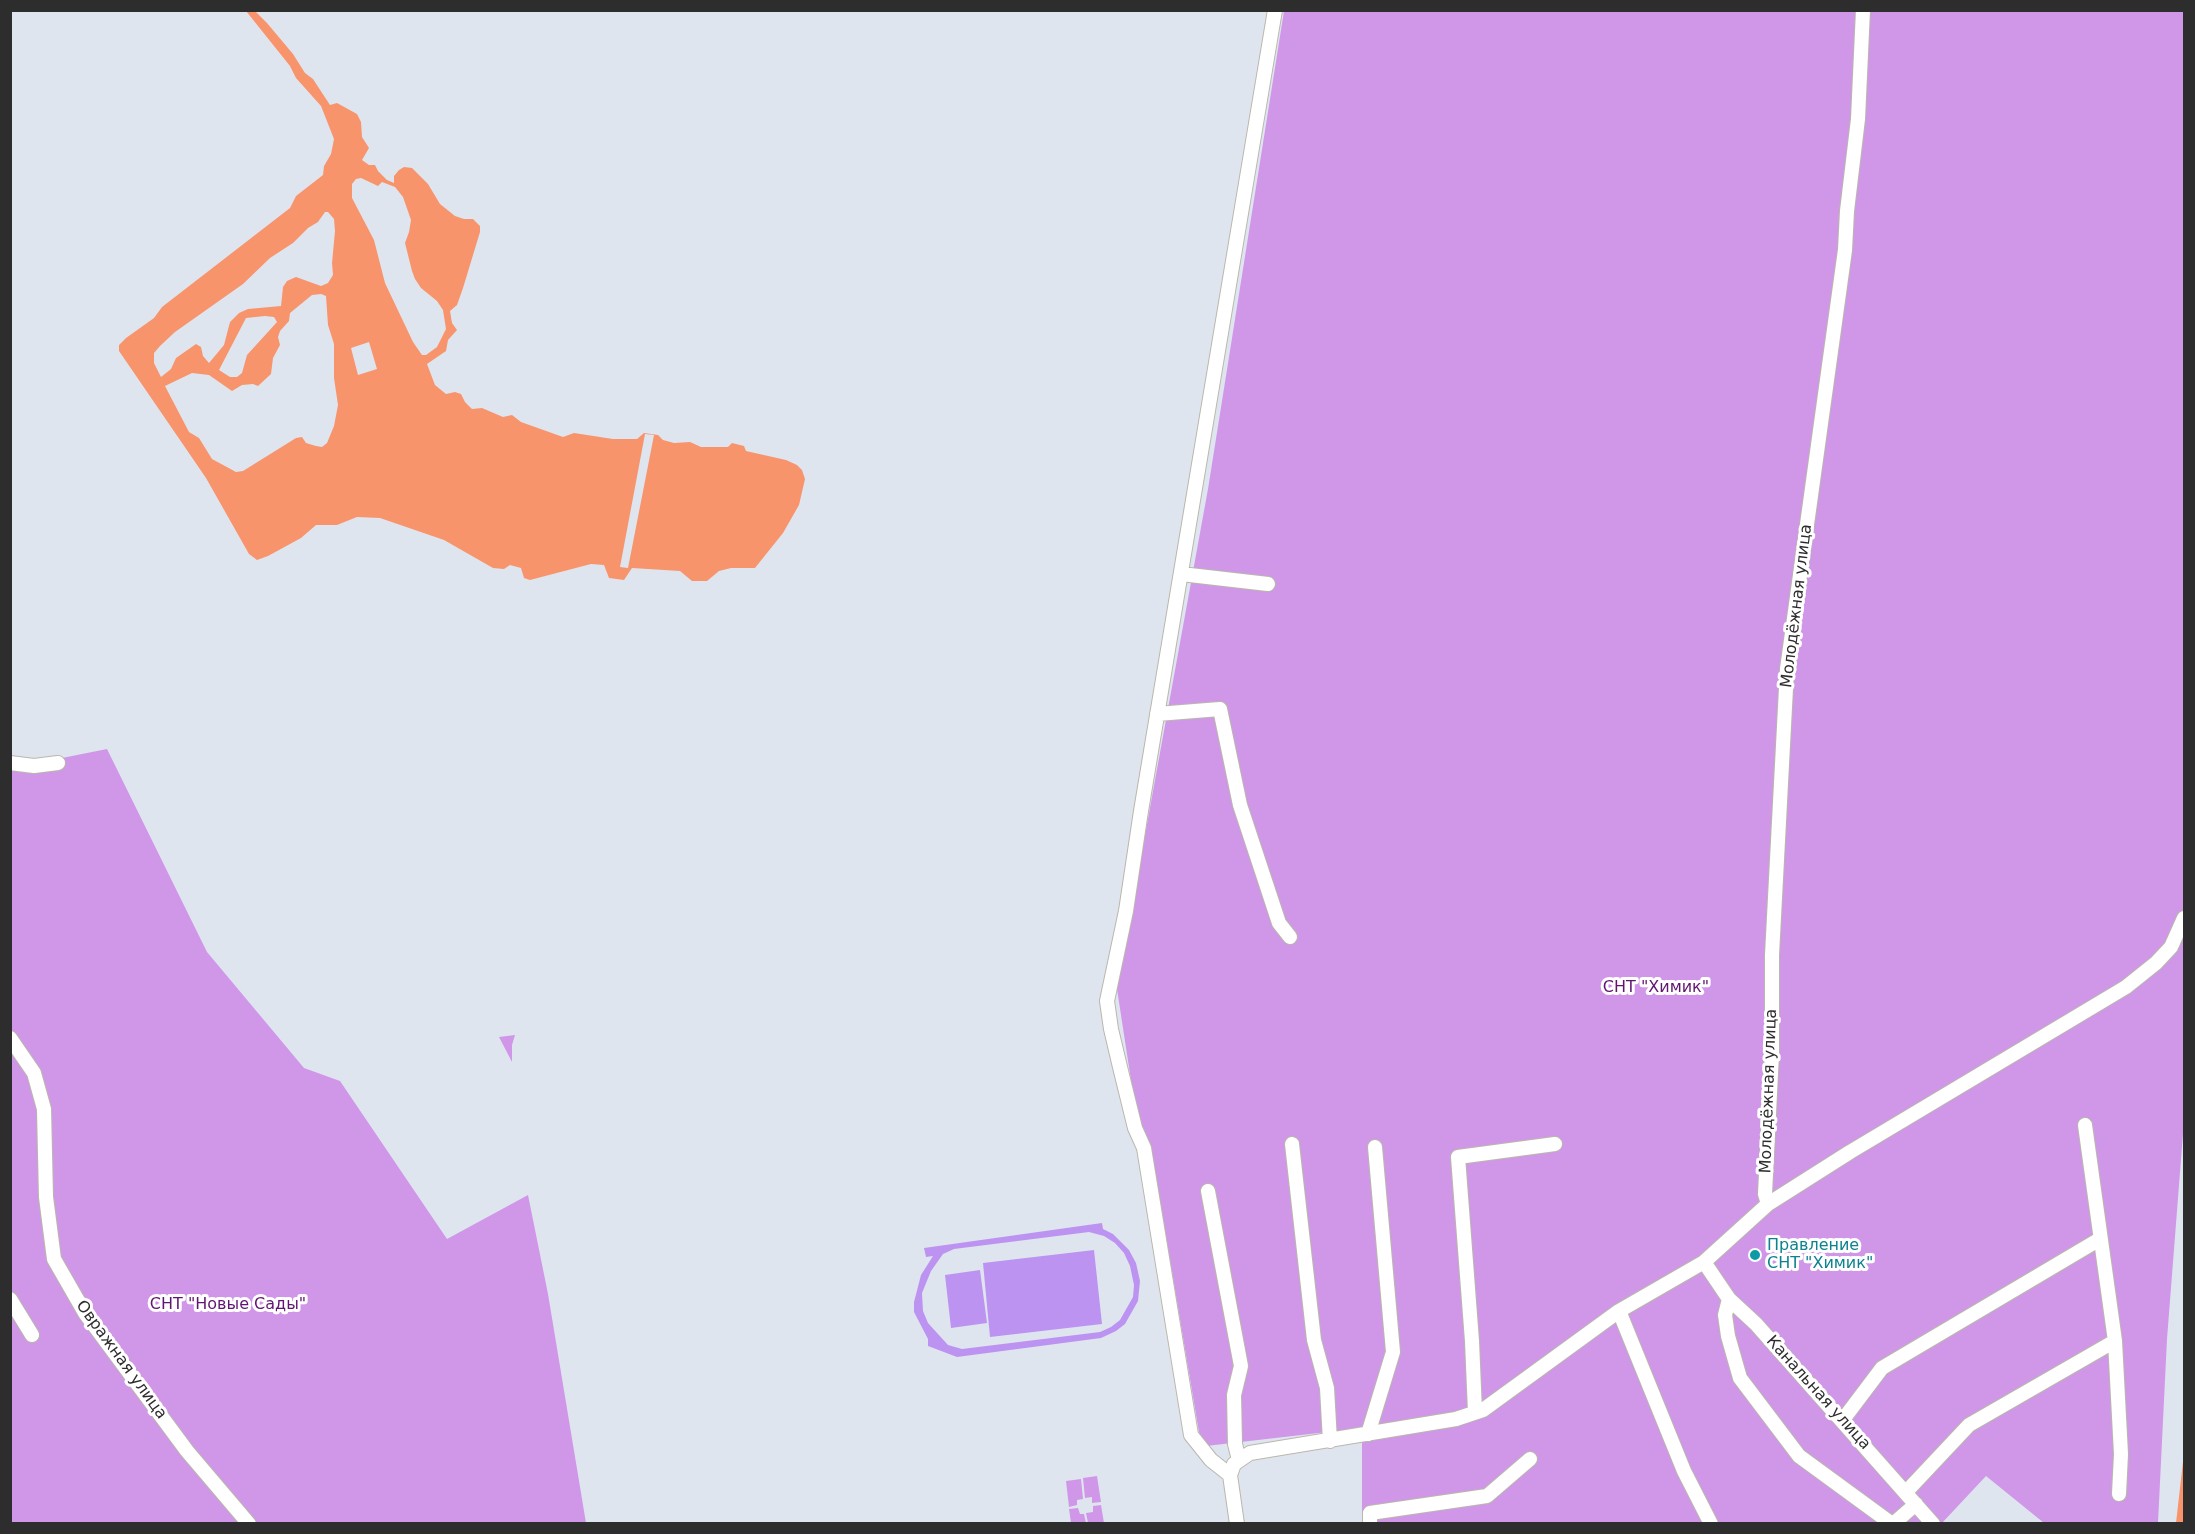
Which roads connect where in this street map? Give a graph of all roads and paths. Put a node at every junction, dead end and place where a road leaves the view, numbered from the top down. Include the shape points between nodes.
1 (1275, 10) edge
2 (1863, 10) edge
3 (1181, 574) junction
4 (1268, 584) dead end
5 (1157, 714) junction
6 (10, 763) edge
7 (57, 763) dead end
8 (2184, 918) edge
9 (1290, 937) dead end
10 (10, 1038) edge
11 (2085, 1125) dead end
12 (1292, 1144) dead end
13 (1555, 1144) dead end
14 (1375, 1147) dead end
15 (1208, 1191) dead end
16 (1768, 1204) junction
17 (2100, 1239) junction
18 (1704, 1262) junction
19 (10, 1299) edge
20 (1729, 1299) junction
21 (1619, 1311) junction
22 (32, 1335) dead end
23 (2115, 1341) junction
24 (1475, 1412) junction
25 (1842, 1421) junction
26 (1368, 1434) junction
27 (1330, 1441) junction
28 (1530, 1459) dead end
29 (1239, 1460) junction
30 (1230, 1475) junction
31 (1906, 1492) junction
32 (2119, 1494) dead end
33 (1917, 1504) junction
34 (249, 1524) edge
35 (1237, 1524) edge
36 (1370, 1524) edge
37 (1711, 1524) edge
38 (1892, 1524) edge
39 (1934, 1524) edge

1 - 3 street
2 - 16 street, Молодёжная улица via 1858,119 1845,250 1788,669 1772,955
3 - 4 street
3 - 5 street
5 - 9 street via 1220,709 1240,805 1279,923
5 - 30 street via 1126,911 1107,1001 1135,1128 1144,1148 1191,1435 1211,1460
6 - 7 street
8 - 16 street via 2171,947 2126,987
10 - 34 street, Овражная улица via 34,1073 44,1108 46,1197 54,1258 90,1320 187,1451
11 - 17 street
12 - 27 street via 1314,1340 1327,1388
13 - 24 street via 1458,1157
14 - 26 street via 1393,1352
15 - 29 street via 1241,1366 1234,1395
16 - 18 street
17 - 23 street
17 - 25 street via 1882,1368
18 - 20 street, Канальная улица
18 - 21 street
19 - 22 street
20 - 25 street, Канальная улица
20 - 38 street via 1726,1325 1740,1378 1799,1456
21 - 24 street
21 - 37 street via 1684,1471
23 - 31 street via 1970,1425
23 - 32 street via 2121,1454
24 - 26 street via 1456,1419
25 - 31 street, Канальная улица
26 - 27 street
27 - 29 street via 1261,1450
28 - 36 street via 1487,1496 1370,1513
29 - 30 street
30 - 35 street
31 - 33 street, Канальная улица
33 - 38 street
33 - 39 street, Канальная улица

